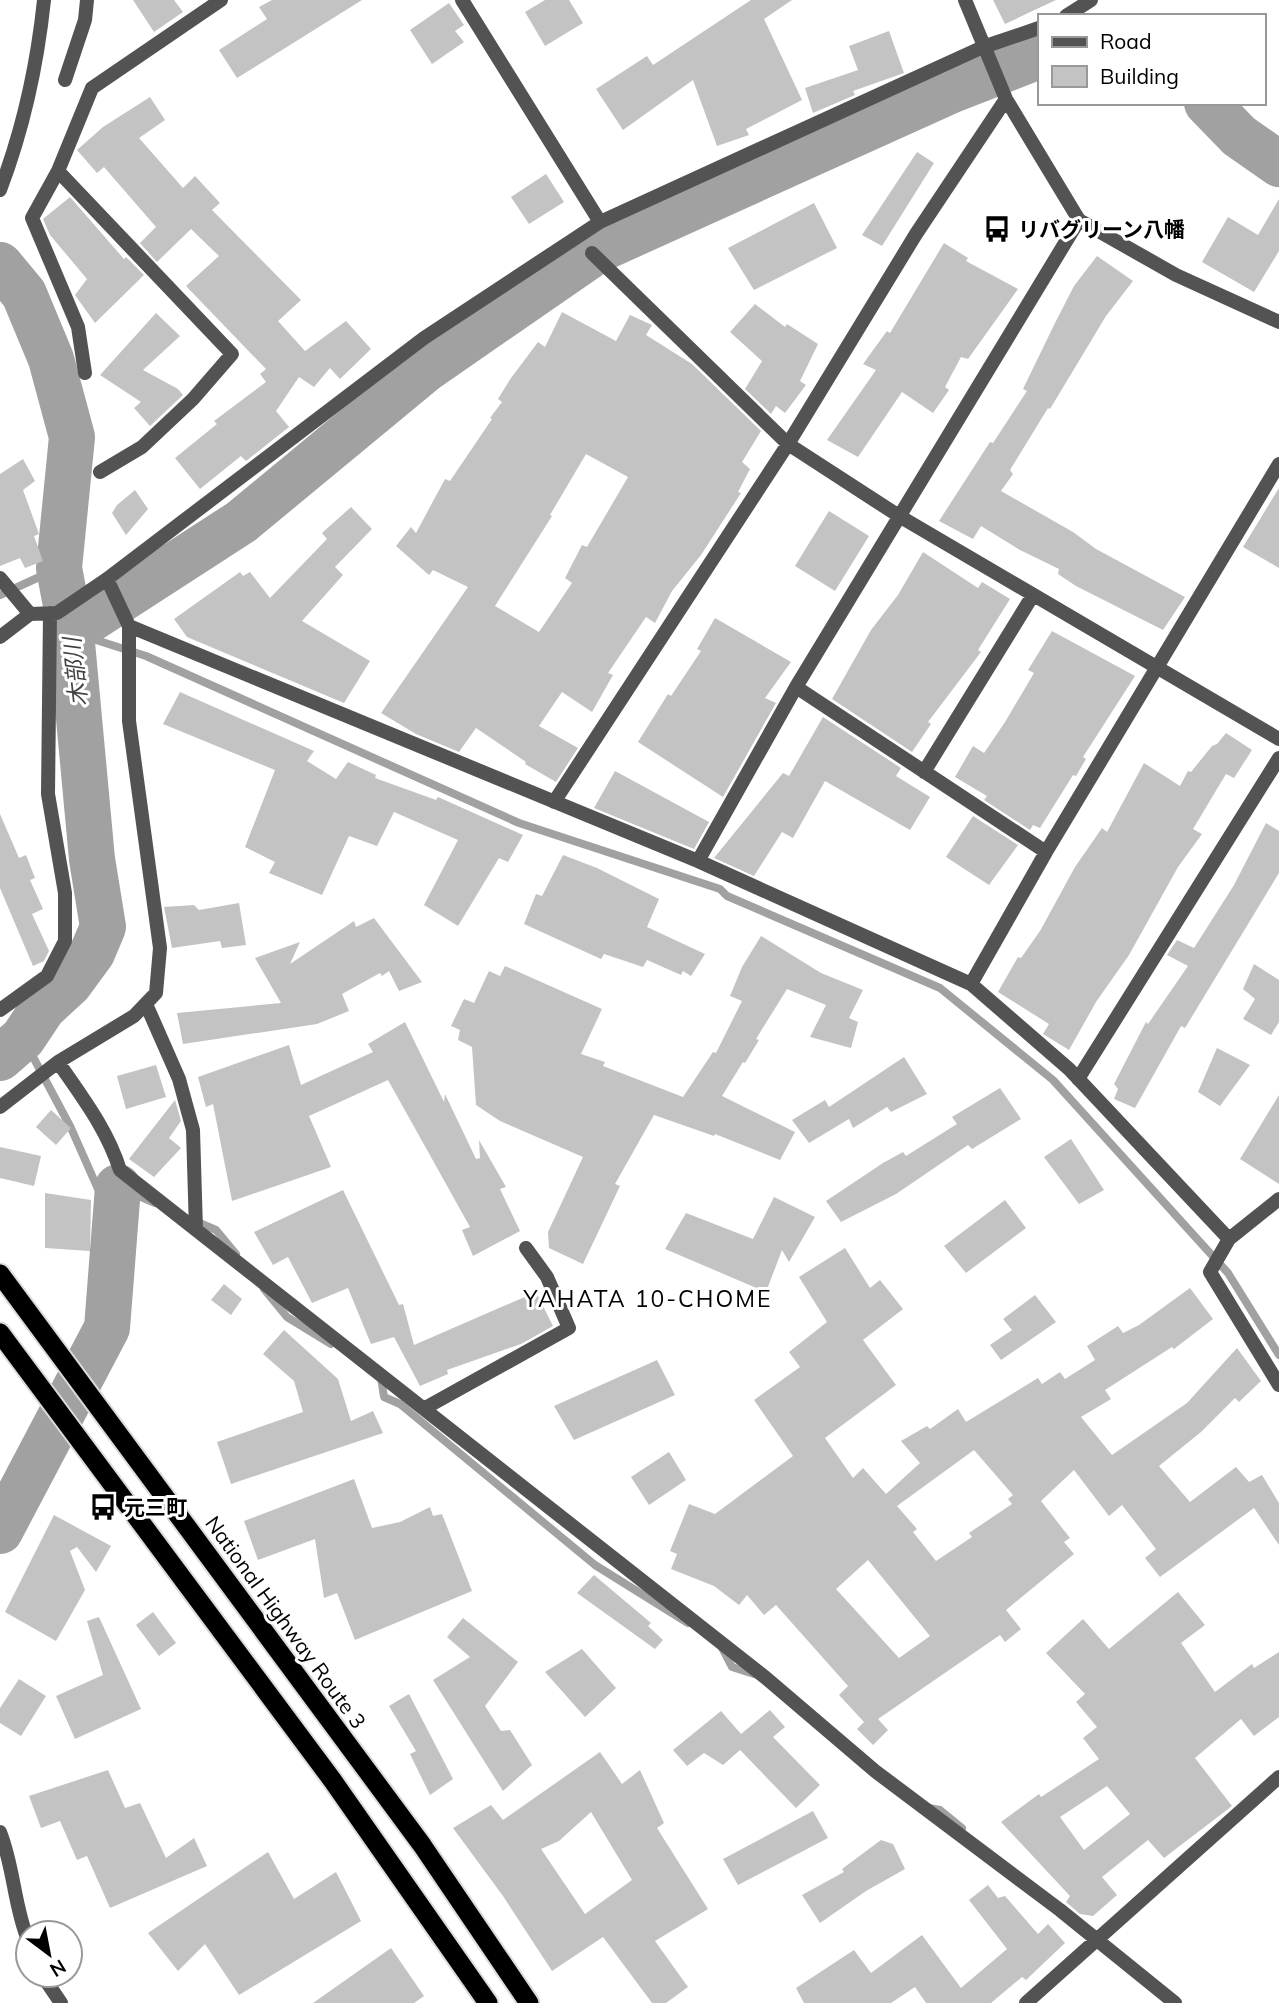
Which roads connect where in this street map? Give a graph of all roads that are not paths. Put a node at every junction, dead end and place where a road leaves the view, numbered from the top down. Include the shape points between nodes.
1 (44, 0) edge
2 (87, 0) edge
3 (220, 0) edge
4 (462, 0) edge
5 (965, 0) edge
6 (1091, 0) edge
7 (1069, 14) edge
8 (1038, 28) edge
9 (983, 47) junction
10 (65, 80) dead end
11 (1006, 99) junction
12 (58, 171) junction
13 (0, 190) edge
14 (1079, 220) junction
15 (600, 222) junction
16 (593, 253) dead end
17 (1279, 321) edge
18 (85, 373) dead end
19 (788, 444) junction
20 (1279, 464) edge
21 (100, 472) dead end
22 (900, 516) junction
23 (0, 578) edge
24 (107, 579) junction
25 (1033, 595) junction
26 (54, 613) junction
27 (30, 614) junction
28 (129, 626) junction
29 (0, 637) edge
30 (1157, 665) junction
31 (796, 687) junction
32 (1279, 739) edge
33 (1279, 758) edge
34 (924, 772) junction
35 (554, 802) junction
36 (1046, 852) junction
37 (698, 860) junction
38 (971, 984) junction
39 (146, 1004) junction
40 (0, 1010) edge
41 (58, 1062) junction
42 (1079, 1079) junction
43 (0, 1107) edge
44 (1279, 1199) edge
45 (196, 1230) junction
46 (1229, 1239) junction
47 (526, 1248) dead end
48 (0, 1274) edge
49 (0, 1333) edge
50 (1279, 1385) edge
51 (425, 1408) junction
52 (1279, 1777) edge
53 (0, 1832) edge
54 (20, 1919) edge
55 (1094, 1940) junction
56 (488, 2003) edge
57 (529, 2003) edge
58 (1026, 2003) edge
59 (1175, 2003) edge

1 - 13 street via 37,65 21,136
2 - 10 street
3 - 12 street via 92,88
4 - 15 street
5 - 9 street
6 - 7 street
8 - 9 street
9 - 11 street
9 - 15 street
11 - 14 street
11 - 19 street via 916,234
12 - 18 street via 32,218 78,327
12 - 21 street via 232,354 142,447
14 - 17 street via 1176,275
14 - 22 street
15 - 24 street via 424,338
16 - 19 street
19 - 22 street
19 - 35 street
20 - 30 street
22 - 25 street
22 - 31 street
23 - 27 street
24 - 26 street
24 - 28 street
25 - 30 street
25 - 34 street
26 - 27 street
26 - 40 street via 48,794 65,892 65,941 47,976
27 - 29 street
28 - 35 street
28 - 39 street via 129,720 160,948 156,993
30 - 32 street
30 - 36 street
31 - 34 street
31 - 37 street
33 - 42 street
34 - 36 street
35 - 37 street
36 - 38 street
37 - 38 street
38 - 42 street
39 - 41 street
39 - 45 street via 179,1079 193,1130
41 - 43 street
41 - 45 street via 99,1121 120,1170
42 - 46 street
44 - 46 street
45 - 51 street
46 - 50 street via 1210,1272
47 - 51 street via 547,1277 569,1328
48 - 57 highway, National Highway Route 3 via 422,1844
49 - 56 highway via 333,1781
51 - 55 street via 766,1678 874,1771
52 - 55 street
53 - 54 street via 15,1879
55 - 58 street
55 - 59 street

